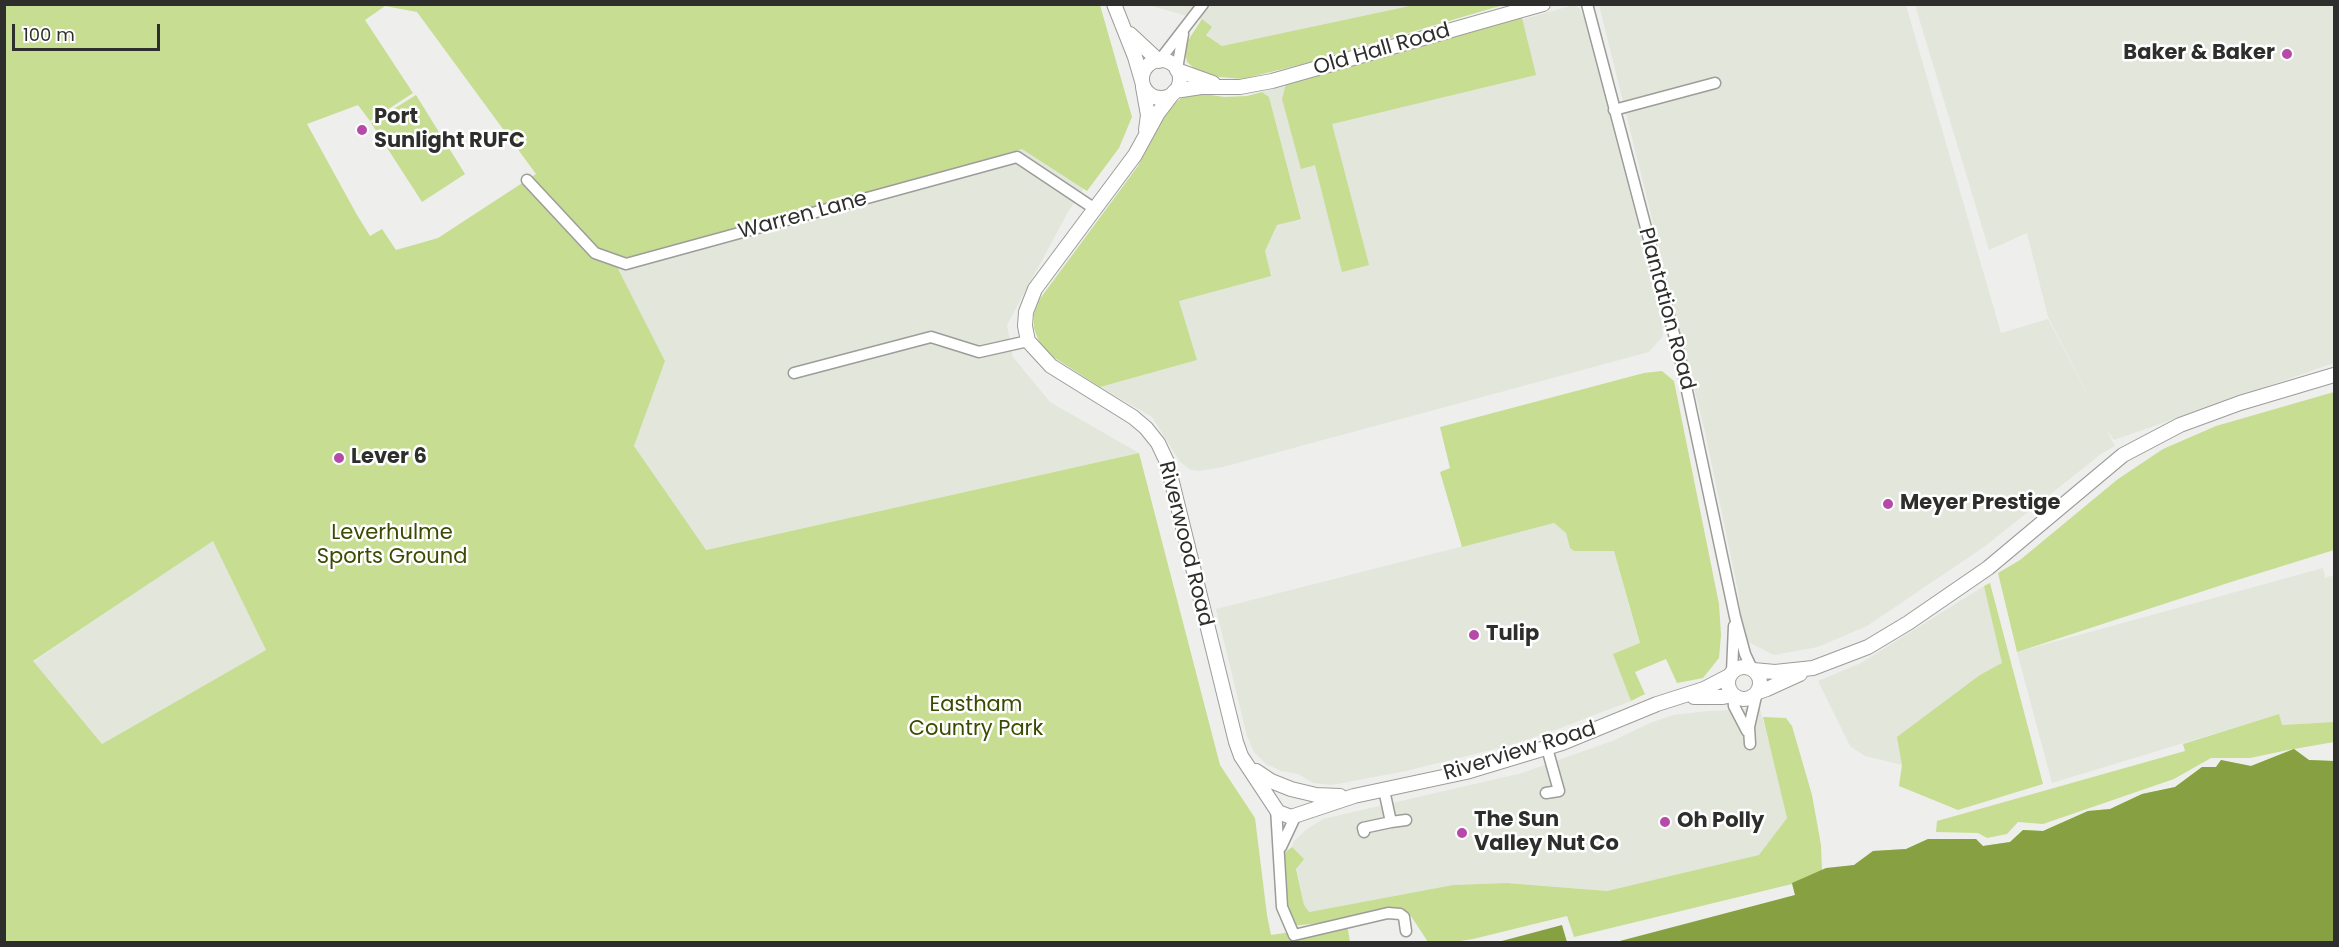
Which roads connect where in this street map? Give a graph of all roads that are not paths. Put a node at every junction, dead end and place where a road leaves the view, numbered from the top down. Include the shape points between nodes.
1 (1114, 4) edge
2 (1203, 4) edge
3 (1543, 4) edge
4 (1587, 4) edge
5 (1122, 23) junction
6 (1186, 28) junction
7 (1159, 61) junction
8 (1177, 70) junction
9 (1715, 83) dead end
10 (1143, 84) junction
11 (1221, 86) junction
12 (1175, 92) junction
13 (1614, 110) junction
14 (1145, 135) junction
15 (527, 180) dead end
16 (1095, 208) junction
17 (1028, 341) junction
18 (794, 374) dead end
19 (2334, 375) edge
20 (1735, 617) junction
21 (1813, 668) junction
22 (1753, 670) junction
23 (1730, 674) junction
24 (1757, 692) junction
25 (1733, 695) junction
26 (1683, 696) junction
27 (1547, 748) junction
28 (1245, 762) junction
29 (1293, 790) junction
30 (1384, 790) junction
31 (1546, 793) dead end
32 (1354, 796) junction
33 (1276, 808) junction
34 (1296, 815) junction
35 (1406, 820) dead end
36 (1391, 822) junction
37 (1364, 832) dead end
38 (1279, 856) junction
39 (1406, 932) dead end

1 - 5 street
2 - 6 street
3 - 11 street, Old Hall Road via 1272,81
4 - 13 street, Plantation Road
5 - 7 street
5 - 10 street
6 - 7 street
6 - 8 street
7 - 8 street
7 - 10 street via 1147,66
8 - 11 street, Old Hall Road
8 - 12 street
9 - 13 street
10 - 12 street via 1156,98
10 - 14 street via 1148,116
11 - 12 street, Old Hall Road
12 - 14 street
13 - 20 street, Plantation Road via 1679,353
14 - 16 street via 1135,155
15 - 16 street, Warren Lane via 595,253 626,264 1017,157
16 - 17 street via 1035,289 1026,312
17 - 18 street via 979,352 931,337
17 - 28 street, Riverwood Road via 1051,366 1133,417 1158,443 1167,462 1236,742
19 - 21 street via 2180,424 2124,455 1988,568 1913,620 1868,647
20 - 22 street, Plantation Road
20 - 23 street, Plantation Road
21 - 22 street
21 - 24 street
22 - 23 street via 1742,667
22 - 24 street via 1759,678
23 - 25 street via 1728,687
23 - 26 street, Riverview Road via 1712,686
24 - 25 street via 1748,699
24 - 25 street via 1749,739
25 - 26 street, Riverview Road
26 - 27 street, Riverview Road
27 - 30 street, Riverview Road via 1466,772
27 - 31 street via 1559,791
28 - 29 street via 1271,781
28 - 33 street, Riverwood Road
29 - 32 street, Riverview Road
29 - 33 street via 1278,794
29 - 34 street via 1303,800
30 - 32 street, Riverview Road
30 - 36 street
32 - 34 street, Riverview Road
33 - 34 street via 1282,815
33 - 38 street
34 - 38 street
35 - 36 street
36 - 37 street via 1363,828
38 - 39 street via 1282,907 1294,935 1388,913 1404,917

